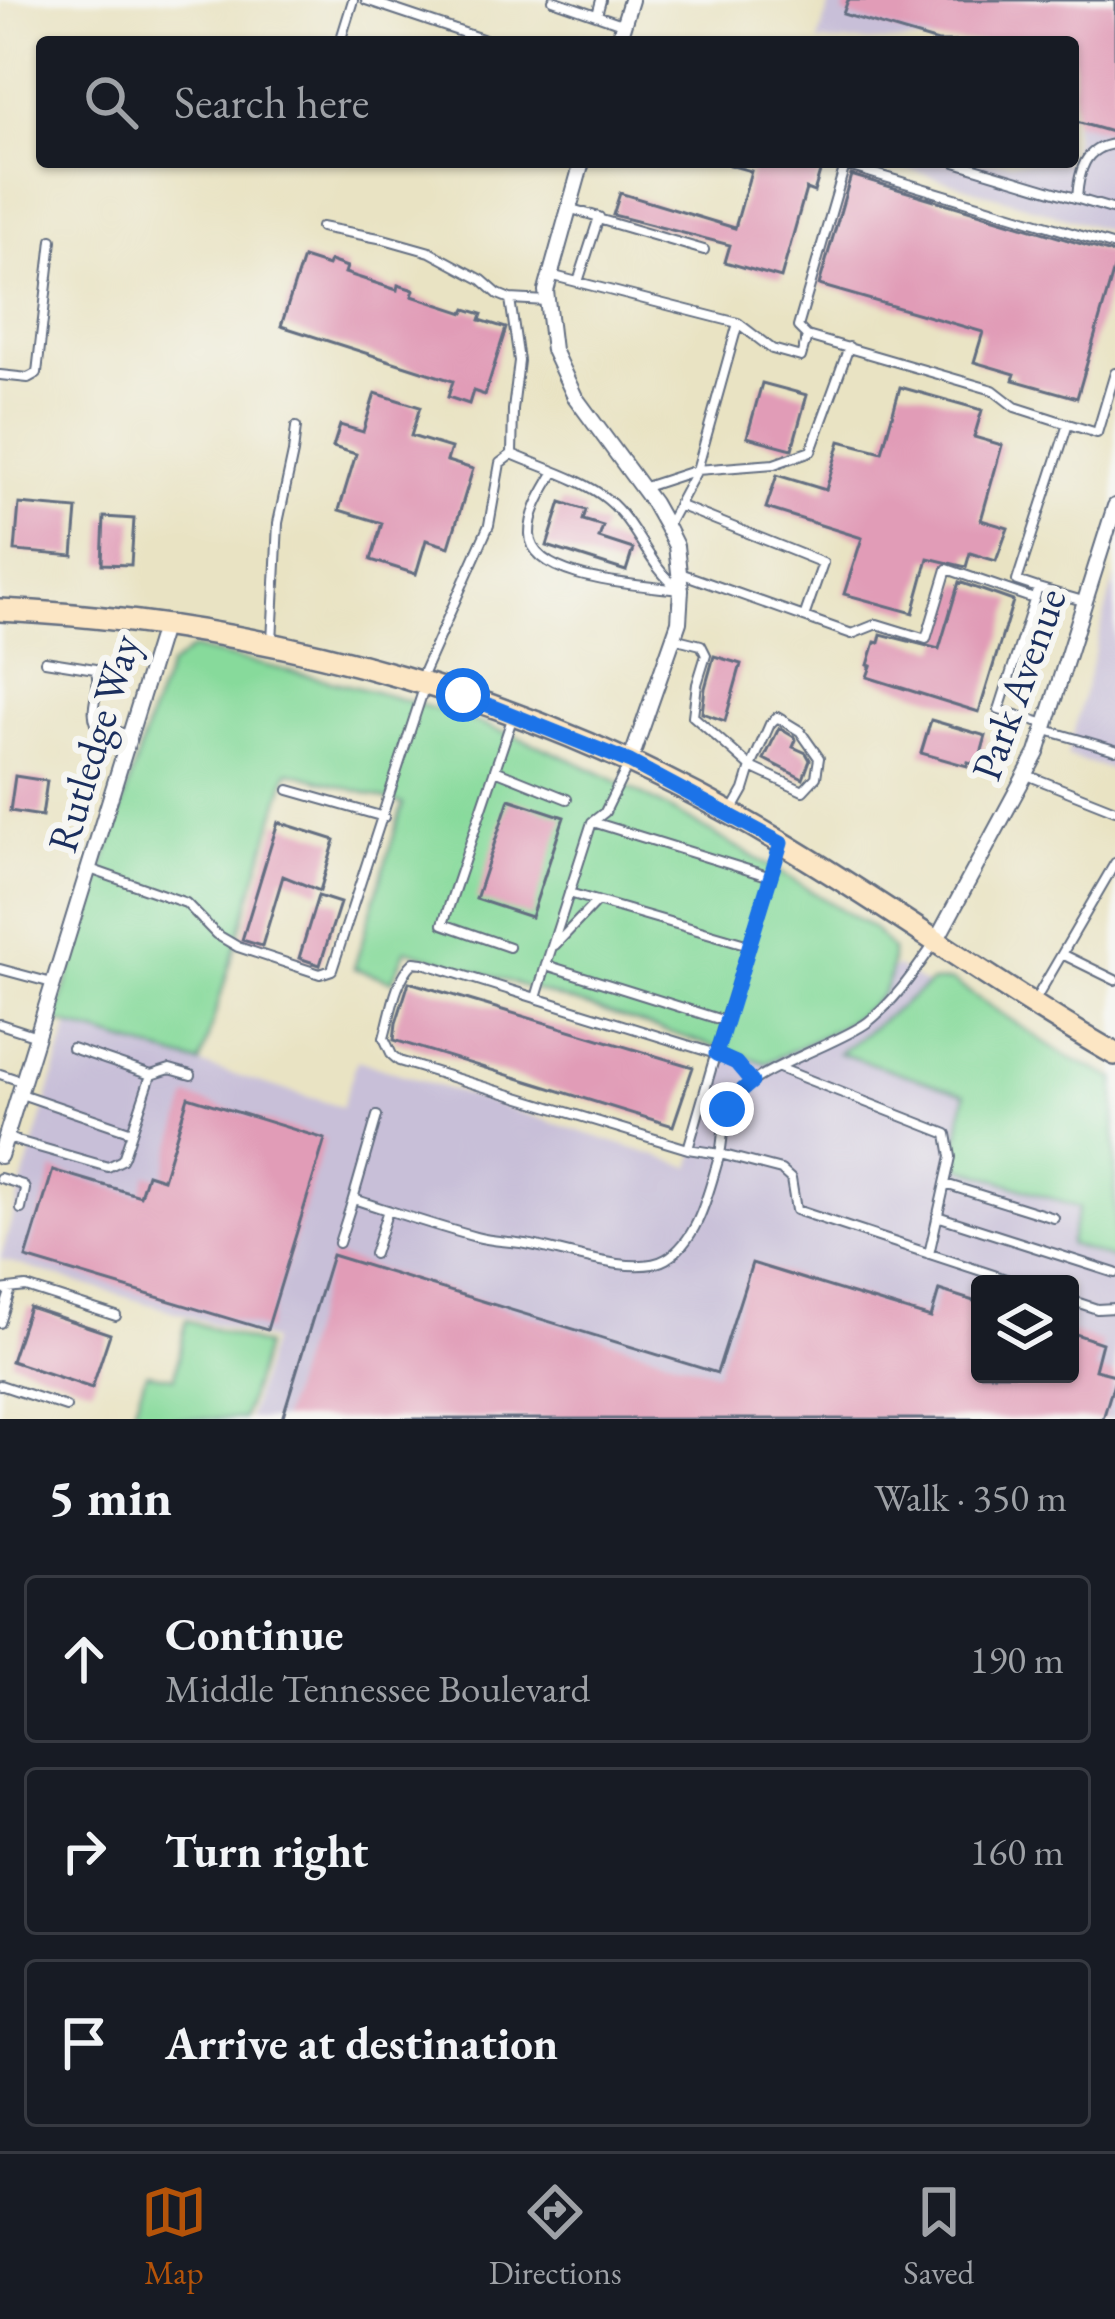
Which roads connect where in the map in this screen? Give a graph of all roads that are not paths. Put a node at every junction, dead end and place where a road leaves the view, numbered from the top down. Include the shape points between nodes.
1 (353, 0) edge
2 (366, 0) edge
3 (553, 0) edge
4 (601, 0) edge
5 (631, 0) edge
6 (597, 15) junction
7 (624, 24) junction
8 (342, 36) edge
9 (472, 36) edge
10 (620, 36) edge
11 (1115, 144) edge
12 (580, 168) edge
13 (844, 168) edge
14 (855, 168) edge
15 (986, 168) edge
16 (1077, 198) junction
17 (568, 208) junction
18 (1115, 209) edge
19 (598, 219) junction
20 (321, 227) dead end
21 (52, 240) dead end
22 (1115, 247) edge
23 (704, 250) dead end
24 (550, 275) junction
25 (578, 282) junction
26 (510, 299) junction
27 (548, 301) junction
28 (738, 323) junction
29 (807, 336) junction
30 (849, 347) junction
31 (1115, 373) edge
32 (0, 375) edge
33 (1068, 424) junction
34 (296, 427) dead end
35 (512, 454) junction
36 (697, 470) junction
37 (555, 472) junction
38 (642, 488) junction
39 (678, 505) junction
40 (1115, 506) edge
41 (666, 526) junction
42 (679, 572) junction
43 (1038, 588) junction
44 (680, 590) junction
45 (1034, 599) junction
46 (1085, 601) junction
47 (0, 610) edge
48 (804, 617) junction
49 (164, 624) junction
50 (673, 638) junction
51 (272, 644) junction
52 (45, 661) dead end
53 (422, 683) junction
54 (514, 714) junction
55 (1045, 727) junction
56 (130, 735) junction
57 (1115, 750) edge
58 (630, 762) junction
59 (751, 767) junction
60 (495, 770) junction
61 (1025, 775) junction
62 (289, 790) dead end
63 (567, 799) dead end
64 (1115, 810) edge
65 (730, 814) junction
66 (384, 818) junction
67 (592, 822) junction
68 (781, 843) junction
69 (1115, 863) edge
70 (88, 869) junction
71 (771, 877) junction
72 (569, 892) junction
73 (597, 901) junction
74 (935, 943) junction
75 (749, 945) junction
76 (509, 946) dead end
77 (550, 950) junction
78 (1062, 954) junction
79 (546, 965) junction
80 (0, 969) edge
81 (1115, 980) edge
82 (53, 983) junction
83 (536, 998) junction
84 (1032, 1006) junction
85 (725, 1021) junction
86 (0, 1024) edge
87 (37, 1036) junction
88 (72, 1048) dead end
89 (716, 1054) junction
90 (1115, 1054) edge
91 (779, 1067) junction
92 (0, 1074) edge
93 (151, 1075) junction
94 (191, 1075) dead end
95 (752, 1082) junction
96 (21, 1087) junction
97 (377, 1116) dead end
98 (132, 1132) junction
99 (6, 1137) junction
100 (688, 1149) junction
101 (721, 1154) junction
102 (0, 1156) edge
103 (0, 1178) edge
104 (945, 1184) junction
105 (352, 1199) junction
106 (21, 1209) dead end
107 (388, 1210) junction
108 (938, 1216) junction
109 (1054, 1218) dead end
110 (339, 1243) dead end
111 (374, 1254) dead end
112 (929, 1254) junction
113 (1115, 1273) edge
114 (993, 1275) edge
115 (11, 1289) junction
116 (0, 1290) edge
117 (1079, 1303) edge
118 (1115, 1309) edge
119 (116, 1316) dead end
120 (0, 1323) edge
121 (0, 1385) edge
122 (67, 1407) dead end

1 - 8 lane
2 - 9 lane
3 - 6 lane
4 - 6 lane
5 - 7 street
6 - 7 lane
7 - 10 street
11 - 16 lane via 1090,154
12 - 17 street
13 - 29 lane via 798,327
14 - 22 lane
15 - 16 lane
16 - 18 lane
17 - 19 lane
17 - 24 street
19 - 23 lane
19 - 25 lane
20 - 26 lane via 430,252
21 - 32 lane via 38,373
24 - 25 lane
24 - 27 street
25 - 28 lane
26 - 27 lane
26 - 35 lane via 519,361
27 - 38 street via 554,350 575,397
28 - 29 lane via 772,349 802,357
28 - 36 lane
29 - 30 lane
30 - 33 lane via 994,391 1015,407
30 - 36 lane via 812,451 774,464
31 - 33 lane via 1097,434
33 - 43 lane via 1017,581
34 - 51 lane via 278,523
35 - 37 lane
35 - 53 lane via 500,463 489,525
36 - 38 lane
36 - 39 lane
37 - 44 lane via 607,499
37 - 44 lane via 535,506 530,538 537,554 586,576
38 - 41 street
39 - 41 lane
39 - 48 lane via 823,563
40 - 46 street, Park Avenue
41 - 42 street
42 - 44 street
42 - 48 lane
43 - 45 lane
43 - 46 lane
44 - 50 street
45 - 48 lane via 947,569 926,639 877,624 852,634
45 - 55 lane via 999,710
46 - 55 street, Park Avenue
47 - 49 main road
49 - 51 main road
49 - 56 street, Rutledge Way
50 - 58 street
50 - 59 lane via 701,645 706,655 693,716
51 - 53 main road
52 - 56 lane via 95,669 96,724
53 - 54 main road
53 - 66 lane
54 - 58 main road
54 - 60 lane
55 - 57 lane
55 - 61 street, Park Avenue
56 - 70 street, Rutledge Way
58 - 65 main road
58 - 67 lane
59 - 59 lane via 802,791 816,777 819,758 800,731 777,717
59 - 65 lane
60 - 63 lane
60 - 76 lane via 443,924
61 - 64 lane
61 - 74 street, Park Avenue
62 - 66 lane
65 - 68 main road
66 - 70 lane via 332,970 320,974 238,947 187,903
67 - 71 lane
67 - 72 lane
68 - 71 lane
68 - 74 main road
69 - 78 lane
70 - 82 street, Rutledge Way
71 - 75 lane
72 - 73 lane
72 - 77 lane
73 - 75 lane
73 - 77 lane
74 - 84 main road
74 - 91 lane via 869,1021
75 - 85 lane
77 - 79 lane
78 - 81 lane
78 - 84 lane
79 - 83 lane
79 - 85 lane
80 - 82 lane
82 - 87 street, Rutledge Way
83 - 89 lane
83 - 100 lane via 414,962 402,976 386,1046 400,1061
84 - 90 main road
85 - 89 lane
86 - 87 lane
87 - 96 street, Rutledge Way
88 - 93 lane
89 - 95 lane
89 - 100 lane
91 - 95 lane
91 - 104 lane via 947,1134
92 - 96 lane
93 - 94 lane
93 - 98 lane
95 - 101 lane via 727,1109
96 - 98 lane
96 - 99 street, Rutledge Way
97 - 105 lane
98 - 99 lane via 122,1160 108,1167
99 - 102 street, Rutledge Way
100 - 101 lane
101 - 107 lane via 689,1236 667,1259 645,1265 482,1239
101 - 112 lane via 781,1170 791,1179 796,1210
103 - 106 lane via 23,1185
104 - 108 lane
104 - 109 lane
105 - 107 lane
105 - 110 lane
107 - 111 lane
108 - 112 lane
108 - 113 lane
112 - 114 lane
115 - 116 lane
115 - 119 lane
115 - 120 lane
117 - 118 lane
121 - 122 lane

